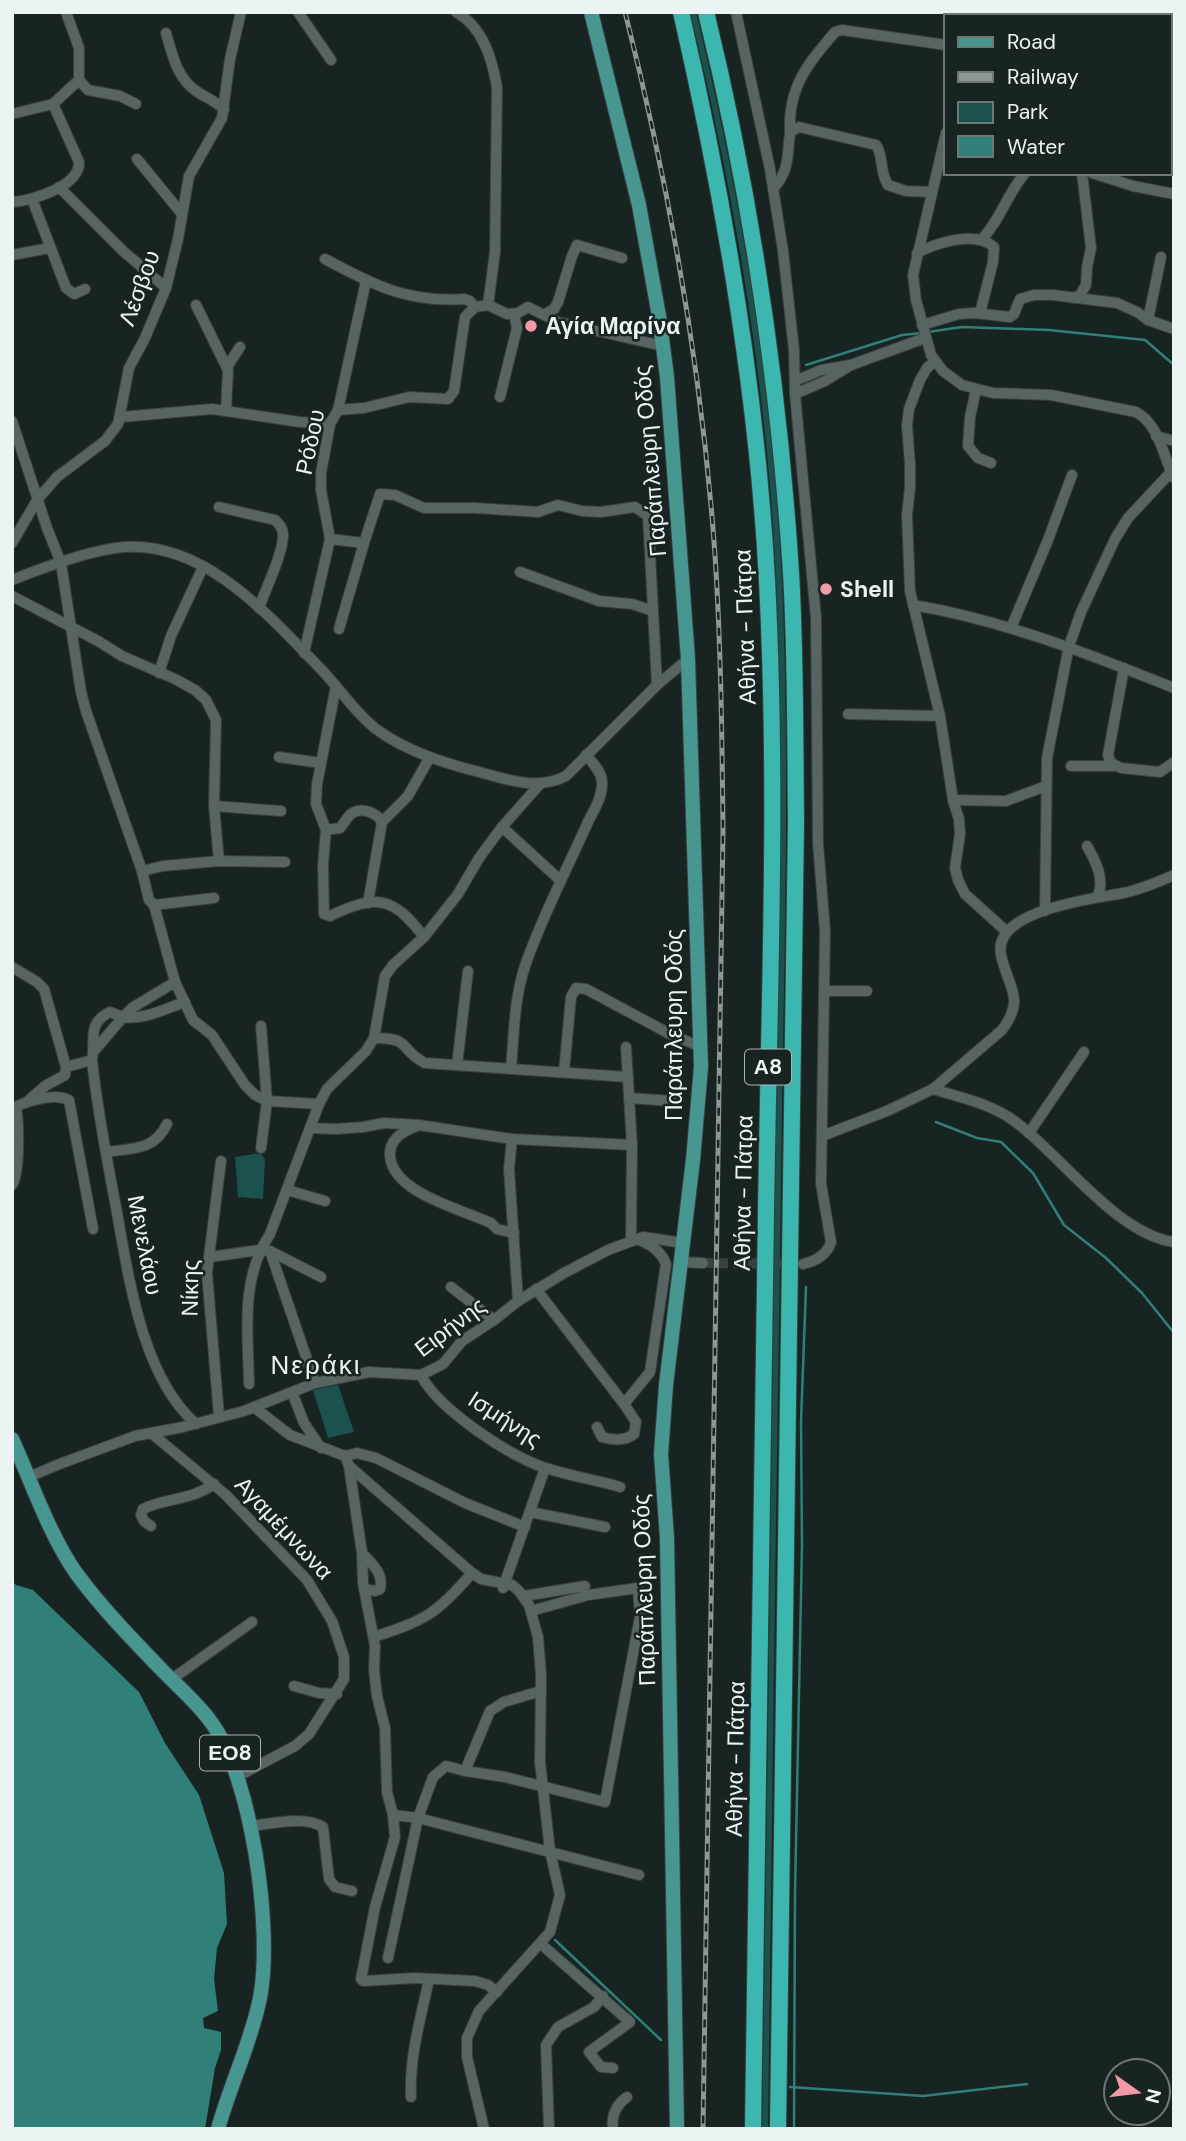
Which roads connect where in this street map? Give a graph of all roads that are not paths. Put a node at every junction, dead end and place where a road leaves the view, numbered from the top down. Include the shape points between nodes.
1 (66, 12) edge
2 (241, 12) edge
3 (298, 12) edge
4 (456, 12) edge
5 (591, 12) edge
6 (681, 12) edge
7 (706, 12) edge
8 (736, 12) edge
9 (166, 33) dead end
10 (944, 45) edge
11 (331, 60) dead end
12 (79, 80) junction
13 (53, 104) junction
14 (136, 104) dead end
15 (224, 108) junction
16 (12, 114) edge
17 (790, 132) junction
18 (944, 141) edge
19 (137, 159) dead end
20 (1024, 175) edge
21 (1082, 175) edge
22 (1102, 175) edge
23 (59, 187) junction
24 (773, 189) junction
25 (932, 192) junction
26 (1174, 194) edge
27 (32, 199) junction
28 (12, 202) edge
29 (182, 214) junction
30 (981, 240) junction
31 (50, 248) junction
32 (917, 253) junction
33 (12, 256) edge
34 (622, 257) dead end
35 (1161, 257) dead end
36 (325, 259) dead end
37 (366, 281) junction
38 (166, 288) junction
39 (85, 289) dead end
40 (1074, 298) junction
41 (196, 305) dead end
42 (488, 305) junction
43 (475, 307) junction
44 (980, 313) junction
45 (514, 314) junction
46 (545, 314) junction
47 (1148, 320) junction
48 (922, 325) junction
49 (1174, 329) edge
50 (925, 338) junction
51 (663, 346) junction
52 (240, 347) dead end
53 (935, 361) junction
54 (851, 365) junction
55 (227, 367) junction
56 (795, 381) junction
57 (976, 390) junction
58 (795, 394) junction
59 (500, 397) dead end
60 (338, 410) junction
61 (226, 411) junction
62 (121, 417) junction
63 (12, 421) edge
64 (330, 424) junction
65 (1157, 436) junction
66 (1174, 441) edge
67 (991, 463) dead end
68 (1072, 475) dead end
69 (1172, 475) edge
70 (37, 500) junction
71 (219, 508) dead end
72 (330, 539) junction
73 (363, 542) junction
74 (12, 543) edge
75 (61, 563) junction
76 (203, 566) junction
77 (520, 572) dead end
78 (12, 580) edge
79 (12, 596) edge
80 (913, 605) junction
81 (259, 608) junction
82 (653, 611) junction
83 (73, 628) junction
84 (1010, 628) junction
85 (339, 629) dead end
86 (1069, 646) junction
87 (304, 653) junction
88 (688, 659) junction
89 (1124, 668) junction
90 (159, 673) junction
91 (657, 685) junction
92 (336, 686) junction
93 (1174, 688) edge
94 (848, 715) dead end
95 (940, 716) junction
96 (586, 755) junction
97 (279, 757) dead end
98 (430, 757) junction
99 (1174, 762) edge
100 (321, 763) junction
101 (1071, 766) dead end
102 (1114, 766) junction
103 (540, 784) junction
104 (1046, 786) junction
105 (953, 800) junction
106 (214, 806) junction
107 (281, 811) dead end
108 (382, 822) junction
109 (502, 827) junction
110 (326, 830) junction
111 (1087, 846) dead end
112 (219, 861) junction
113 (285, 862) dead end
114 (142, 871) junction
115 (1174, 875) edge
116 (561, 881) junction
117 (1098, 895) junction
118 (214, 898) dead end
119 (368, 903) junction
120 (154, 905) junction
121 (1045, 911) junction
122 (1006, 932) junction
123 (424, 937) junction
124 (12, 967) edge
125 (468, 971) dead end
126 (175, 982) junction
127 (824, 991) junction
128 (867, 991) dead end
129 (185, 1002) junction
130 (123, 1017) junction
131 (261, 1026) dead end
132 (373, 1038) junction
133 (626, 1046) dead end
134 (701, 1047) junction
135 (1084, 1052) dead end
136 (93, 1056) junction
137 (457, 1065) junction
138 (66, 1067) junction
139 (511, 1069) junction
140 (564, 1072) junction
141 (628, 1077) junction
142 (933, 1089) junction
143 (629, 1098) junction
144 (29, 1100) junction
145 (267, 1101) junction
146 (672, 1101) dead end
147 (318, 1104) junction
148 (14, 1107) edge
149 (167, 1124) dead end
150 (419, 1125) junction
151 (310, 1128) junction
152 (1030, 1133) junction
153 (822, 1136) junction
154 (512, 1139) junction
155 (632, 1145) junction
156 (261, 1148) dead end
157 (106, 1152) junction
158 (221, 1161) dead end
159 (12, 1185) edge
160 (287, 1190) junction
161 (325, 1201) dead end
162 (93, 1229) dead end
163 (514, 1233) junction
164 (634, 1240) junction
165 (683, 1242) junction
166 (1174, 1242) edge
167 (265, 1250) junction
168 (210, 1256) junction
169 (681, 1262) junction
170 (703, 1263) tunnel mouth
171 (803, 1264) tunnel mouth
172 (321, 1277) dead end
173 (452, 1287) dead end
174 (536, 1289) junction
175 (517, 1301) junction
176 (494, 1320) junction
177 (421, 1375) junction
178 (249, 1384) dead end
179 (315, 1384) junction
180 (292, 1392) junction
181 (624, 1404) junction
182 (255, 1408) junction
183 (219, 1416) junction
184 (196, 1424) junction
185 (597, 1427) dead end
186 (151, 1433) junction
187 (12, 1439) edge
188 (321, 1448) junction
189 (347, 1461) junction
190 (545, 1468) junction
191 (29, 1477) junction
192 (214, 1484) junction
193 (620, 1487) dead end
194 (530, 1511) junction
195 (151, 1526) dead end
196 (525, 1527) junction
197 (604, 1527) dead end
198 (362, 1552) junction
199 (471, 1573) junction
200 (585, 1586) dead end
201 (503, 1587) junction
202 (364, 1590) junction
203 (524, 1596) junction
204 (531, 1611) junction
205 (252, 1622) dead end
206 (374, 1637) junction
207 (172, 1679) junction
208 (294, 1686) dead end
209 (541, 1691) junction
210 (337, 1694) junction
211 (465, 1771) junction
212 (238, 1776) junction
213 (542, 1786) junction
214 (393, 1815) junction
215 (418, 1818) junction
216 (250, 1826) junction
217 (550, 1851) junction
218 (639, 1875) dead end
219 (352, 1891) dead end
220 (541, 1944) junction
221 (388, 1958) dead end
222 (429, 1979) junction
223 (497, 1992) junction
224 (603, 1996) junction
225 (613, 2068) dead end
226 (411, 2097) dead end
227 (627, 2097) dead end
228 (218, 2129) edge
229 (484, 2129) edge
230 (549, 2129) edge
231 (613, 2129) edge
232 (677, 2129) edge
233 (753, 2129) edge
234 (778, 2129) edge

1 - 12 street via 79,48
2 - 15 street, Λέσβου
3 - 11 street
4 - 42 street via 478,32 496,87 495,252
5 - 51 main road, Παράπλευρη Οδός via 639,205
6 - 233 highway, Αθήνα - Πάτρα / Α8 via 715,163 733,271 759,478 768,601 771,835
7 - 234 highway, Αθήνα - Πάτρα / Α8 via 739,158 759,279 783,476 793,613 796,835
8 - 24 street
9 - 15 street via 184,79
10 - 17 street via 835,32 801,77 792,97
12 - 13 street
12 - 14 street via 88,90
13 - 16 street
13 - 23 street via 79,162 75,176
15 - 29 street, Λέσβου via 217,130 189,177
17 - 24 street via 787,167
17 - 25 street via 799,127 876,145 888,185
18 - 25 street
19 - 29 street
20 - 30 street
21 - 40 street via 1091,248 1086,285
22 - 26 street
23 - 27 street
23 - 38 street
24 - 56 street
25 - 32 street
27 - 28 street
27 - 31 street
29 - 38 street, Λέσβου
30 - 32 street via 946,241
30 - 44 street via 993,247 994,253
31 - 33 street
31 - 39 street via 70,293
32 - 48 street via 913,281
34 - 46 street via 577,245 558,302
35 - 47 street
36 - 37 street
37 - 43 street via 421,299 470,300
37 - 60 street, Ρόδου
38 - 62 street, Λέσβου via 126,377
40 - 44 street via 1026,296 1010,317
40 - 47 street via 1117,303
41 - 55 street
42 - 43 street
42 - 45 street
43 - 60 street via 465,317 454,391 448,399 409,397
44 - 48 street
45 - 46 street via 528,307
45 - 59 street via 517,328
46 - 51 street via 558,322
47 - 49 street
48 - 50 street
50 - 53 street
50 - 54 street
51 - 88 main road, Παράπλευρη Οδός
52 - 55 street
53 - 57 street via 952,378
53 - 80 street via 920,380 907,426
54 - 56 street
54 - 58 street
55 - 61 street
56 - 58 street
57 - 65 street via 1051,395 1124,409 1142,415
57 - 67 street via 968,446 978,458
58 - 127 street via 816,618
60 - 64 street, Ρόδου
61 - 62 street
61 - 64 street
62 - 70 street via 113,434 57,477
63 - 70 street
64 - 72 street, Ρόδου via 321,472
65 - 66 street
65 - 69 street
68 - 84 street
69 - 86 street via 1128,518
70 - 74 street
70 - 75 street
71 - 81 street via 280,525 281,545
72 - 73 street
72 - 87 street, Ρόδου
73 - 82 street via 377,500 384,493 424,508 538,512 558,505 601,512 635,507 648,516
73 - 85 street
75 - 76 street via 129,547 171,554
75 - 78 street
75 - 83 street
76 - 81 street
76 - 90 street
77 - 82 street via 599,601
79 - 83 street
80 - 84 street
80 - 95 street
81 - 87 street
82 - 91 street
83 - 90 street
83 - 114 street via 86,711
84 - 86 street
86 - 89 street
86 - 104 street via 1047,758
87 - 92 street
88 - 91 street
88 - 134 main road, Παράπλευρη Οδός
89 - 93 street
89 - 102 street via 1108,755
90 - 106 street via 195,690 214,712
91 - 96 street
92 - 98 street via 374,728
92 - 100 street
94 - 95 street
95 - 105 street
96 - 103 street via 566,776
96 - 116 street via 603,781
97 - 100 street
98 - 103 street via 513,781
98 - 108 street via 408,796
99 - 102 street via 1160,772
100 - 110 street via 316,804
101 - 102 street
103 - 109 street
104 - 105 street via 1006,801
104 - 121 street
105 - 122 street via 960,824 958,880 965,894
106 - 107 street
106 - 112 street
108 - 110 street via 359,810 340,828
108 - 119 street
109 - 116 street
109 - 123 street
110 - 119 street via 324,914
111 - 117 street via 1098,873
112 - 113 street
112 - 114 street
114 - 120 street
115 - 117 street via 1125,893
116 - 139 street via 520,983
117 - 121 street
118 - 120 street
119 - 123 street via 399,908
120 - 126 street
121 - 122 street
122 - 142 street via 1001,953 1014,992 1014,1013 1002,1030
123 - 132 street via 385,976
124 - 138 street via 44,989
125 - 137 street
126 - 129 street
126 - 130 street
127 - 128 street
127 - 153 street
129 - 130 street via 150,1016
129 - 145 street via 193,1020 212,1035 245,1085
130 - 136 street
130 - 136 street, Μενελάου via 110,1012 100,1017 91,1038
131 - 145 street
132 - 137 street via 400,1041 425,1063
132 - 147 street
133 - 141 street
134 - 140 street via 576,988 571,997
134 - 165 main road, Παράπλευρη Οδός
135 - 152 street
136 - 138 street
136 - 157 street, Μενελάου
137 - 139 street
138 - 144 street via 65,1075
139 - 140 street
140 - 141 street
141 - 143 street
142 - 152 street via 988,1106
142 - 153 street
143 - 146 street
143 - 155 street
144 - 148 street
144 - 162 street via 69,1100
145 - 147 street
145 - 156 street
147 - 151 street
148 - 159 street via 18,1165
149 - 157 street via 150,1146
150 - 151 street
150 - 154 street
150 - 163 street via 392,1143 391,1160 398,1178 413,1191
151 - 160 street
152 - 166 street via 1127,1222
153 - 171 street via 821,1184 830,1245 818,1259
154 - 155 street
154 - 163 street via 509,1169
155 - 164 street
157 - 184 street, Μενελάου via 131,1289 147,1342 172,1395
158 - 168 street, Νίκης
160 - 161 street
160 - 167 street
163 - 175 street
164 - 165 street, Ειρήνης via 647,1237
164 - 174 street, Ειρήνης
164 - 181 street via 651,1245 666,1264 650,1372
165 - 169 main road, Παράπλευρη Οδός
167 - 168 street
167 - 172 street
167 - 178 street via 246,1307
167 - 179 street
168 - 183 street, Νίκης via 209,1314
169 - 170 street
169 - 232 main road, Παράπλευρη Οδός via 662,1454 668,1552
173 - 176 street
174 - 175 street, Ειρήνης
174 - 181 street
175 - 176 street, Ειρήνης
176 - 177 street, Ειρήνης via 462,1341 443,1363
177 - 179 street, Ειρήνης via 369,1372
177 - 190 street, Ισμήνης via 437,1398 480,1431
179 - 180 street, Ειρήνης
180 - 182 street, Ειρήνης
180 - 188 street via 304,1423
181 - 185 street via 636,1422 634,1434 608,1439
182 - 183 street, Ειρήνης
182 - 188 street via 290,1435
183 - 184 street, Ειρήνης
184 - 186 street, Ειρήνης
186 - 191 street, Ειρήνης
186 - 192 street, Αγαμέμνωνα
187 - 191 main road, ΕΟ8
188 - 189 street
189 - 196 street via 357,1453 376,1458
189 - 198 street
189 - 199 street
190 - 193 street, Ισμήνης
190 - 194 street
191 - 207 main road, ΕΟ8 via 77,1574
192 - 195 street via 190,1497 156,1502 143,1509 141,1515
192 - 210 street, Αγαμέμνωνα via 291,1562 321,1600 344,1657 344,1679
194 - 196 street
194 - 197 street
196 - 201 street
198 - 202 street
198 - 202 street via 377,1569 382,1585 375,1591
199 - 201 street
199 - 206 street via 436,1611
200 - 203 street
201 - 203 street via 512,1585
202 - 206 street
203 - 204 street
204 - 209 street via 538,1637
204 - 213 street via 625,1589 638,1588 640,1601 605,1801
205 - 207 street
206 - 214 street via 374,1670
207 - 212 main road, ΕΟ8 via 222,1736
208 - 210 street
209 - 211 street via 490,1711
209 - 213 street
210 - 212 street via 303,1740
211 - 213 street
211 - 215 street via 442,1768 427,1788
212 - 216 main road, ΕΟ8
213 - 217 street
214 - 215 street
214 - 222 street via 393,1847 361,1979
215 - 217 street
215 - 221 street
216 - 219 street via 320,1824 329,1880 335,1887
216 - 228 main road, ΕΟ8 via 261,1898 262,1978 251,2029
217 - 218 street
217 - 220 street via 560,1895 550,1932
220 - 223 street
220 - 224 street
222 - 223 street via 475,1980
222 - 226 street via 410,2077
223 - 229 street via 479,2011 467,2038
224 - 225 street via 630,2022 589,2052 601,2067
224 - 230 street via 594,2007 558,2027 546,2045
227 - 231 street via 615,2107

